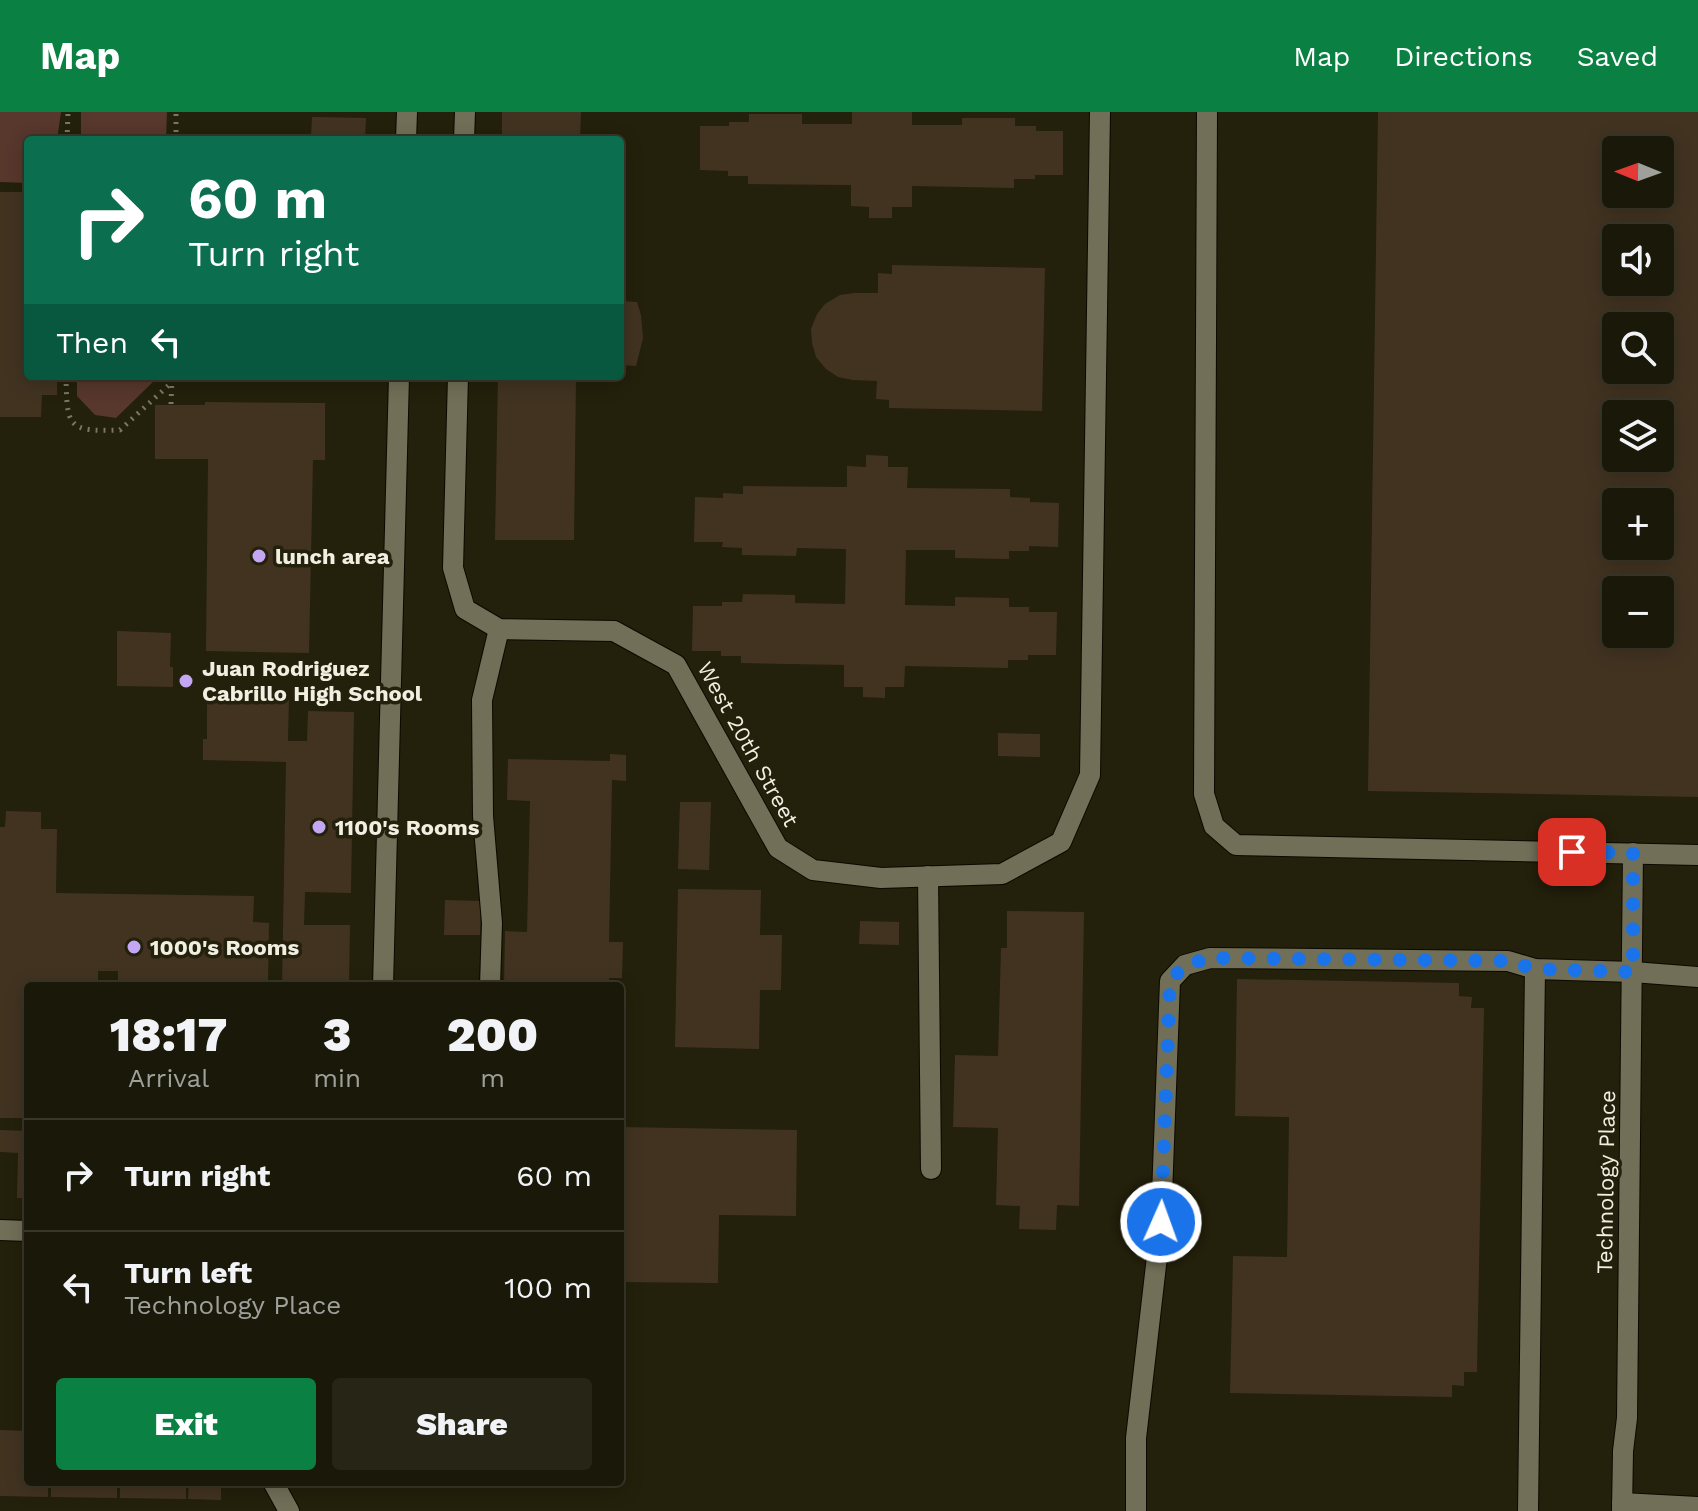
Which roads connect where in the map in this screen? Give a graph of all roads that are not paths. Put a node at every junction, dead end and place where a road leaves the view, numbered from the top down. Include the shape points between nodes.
1 (407, 112) edge
2 (465, 112) edge
3 (1100, 112) edge
4 (1207, 112) edge
5 (406, 136) edge
6 (464, 136) edge
7 (399, 380) edge
8 (458, 380) edge
9 (499, 629) junction
10 (1633, 853) junction
11 (1698, 855) edge
12 (928, 876) junction
13 (1535, 969) junction
14 (1633, 972) junction
15 (1698, 977) edge
16 (383, 982) edge
17 (490, 982) edge
18 (931, 1169) dead end
19 (0, 1230) edge
20 (24, 1231) edge
21 (275, 1486) edge
22 (1622, 1507) edge
23 (1698, 1507) edge
24 (289, 1511) edge
25 (1136, 1511) edge
26 (1528, 1511) edge

1 - 5 street
2 - 6 street
3 - 12 street, West 20th Street via 1090,775 1061,842 1002,874
4 - 10 street via 1204,794 1214,826 1236,845
7 - 16 street
8 - 9 street via 453,568 465,609
9 - 12 street, West 20th Street via 614,631 676,665 778,848 813,870 881,878
9 - 17 street via 482,700
10 - 11 street
10 - 14 street, Technology Place
12 - 18 street
13 - 14 street
13 - 25 street via 1508,961 1210,958 1185,965 1170,981 1161,1222 1136,1438
13 - 26 street
14 - 15 street
14 - 22 street, Technology Place
19 - 20 street
21 - 24 street
22 - 23 street

